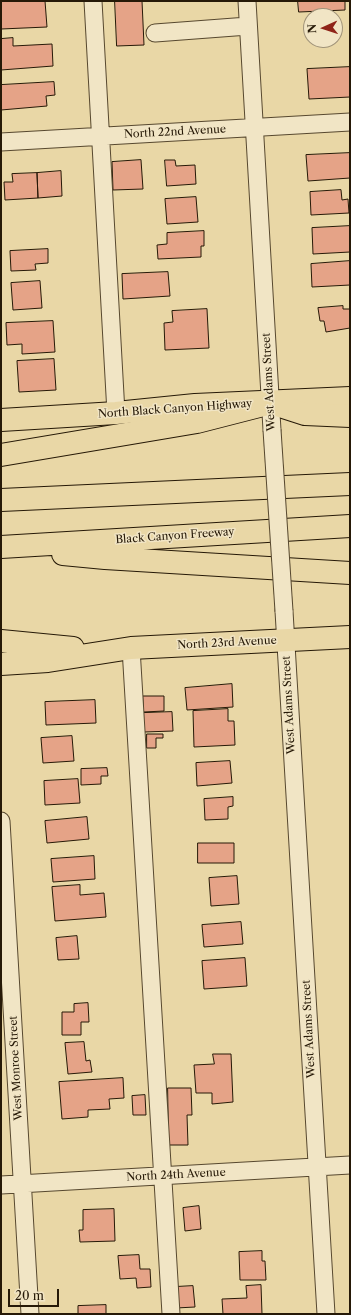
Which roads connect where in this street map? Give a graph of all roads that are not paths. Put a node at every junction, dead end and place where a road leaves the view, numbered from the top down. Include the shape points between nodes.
1 (93, 1) edge
2 (247, 1) edge
3 (248, 26) junction
4 (155, 33) dead end
5 (350, 122) edge
6 (254, 128) junction
7 (100, 135) junction
8 (1, 142) edge
9 (350, 398) edge
10 (271, 403) junction
11 (116, 413) junction
12 (350, 416) edge
13 (1, 420) edge
14 (1, 455) edge
15 (350, 484) edge
16 (1, 500) edge
17 (350, 526) edge
18 (4, 547) edge
19 (350, 573) edge
20 (350, 637) edge
21 (1, 641) edge
22 (286, 641) junction
23 (131, 648) junction
24 (104, 651) junction
25 (1, 664) edge
26 (1, 821) edge
27 (350, 1165) edge
28 (317, 1167) junction
29 (163, 1176) junction
30 (23, 1184) junction
31 (1, 1185) edge
32 (30, 1314) edge
33 (171, 1314) edge
34 (326, 1314) edge

1 - 7 street
2 - 3 street, West Adams Street
3 - 4 street
3 - 6 street, West Adams Street
5 - 6 street, North 22nd Avenue
6 - 7 street, North 22nd Avenue
6 - 10 street, West Adams Street
7 - 8 street, North 22nd Avenue
7 - 11 street
9 - 10 main road, North Black Canyon Highway
10 - 11 main road, North Black Canyon Highway via 195,405
10 - 12 main road via 305,414
10 - 14 main road via 197,422
10 - 22 street, West Adams Street, bridge
11 - 13 main road, North Black Canyon Highway
15 - 16 main road
17 - 18 main road, Black Canyon Freeway
18 - 19 main road via 105,558
20 - 22 main road, North 23rd Avenue
21 - 24 main road
22 - 23 main road, North 23rd Avenue
22 - 28 street, West Adams Street
23 - 24 main road, North 23rd Avenue
23 - 29 street
24 - 25 main road via 48,661
26 - 30 street, West Monroe Street
27 - 28 street, North 24th Avenue
28 - 29 street, North 24th Avenue
28 - 34 street, West Adams Street
29 - 30 street, North 24th Avenue
29 - 33 street
30 - 31 street, North 24th Avenue
30 - 32 street, West Monroe Street

